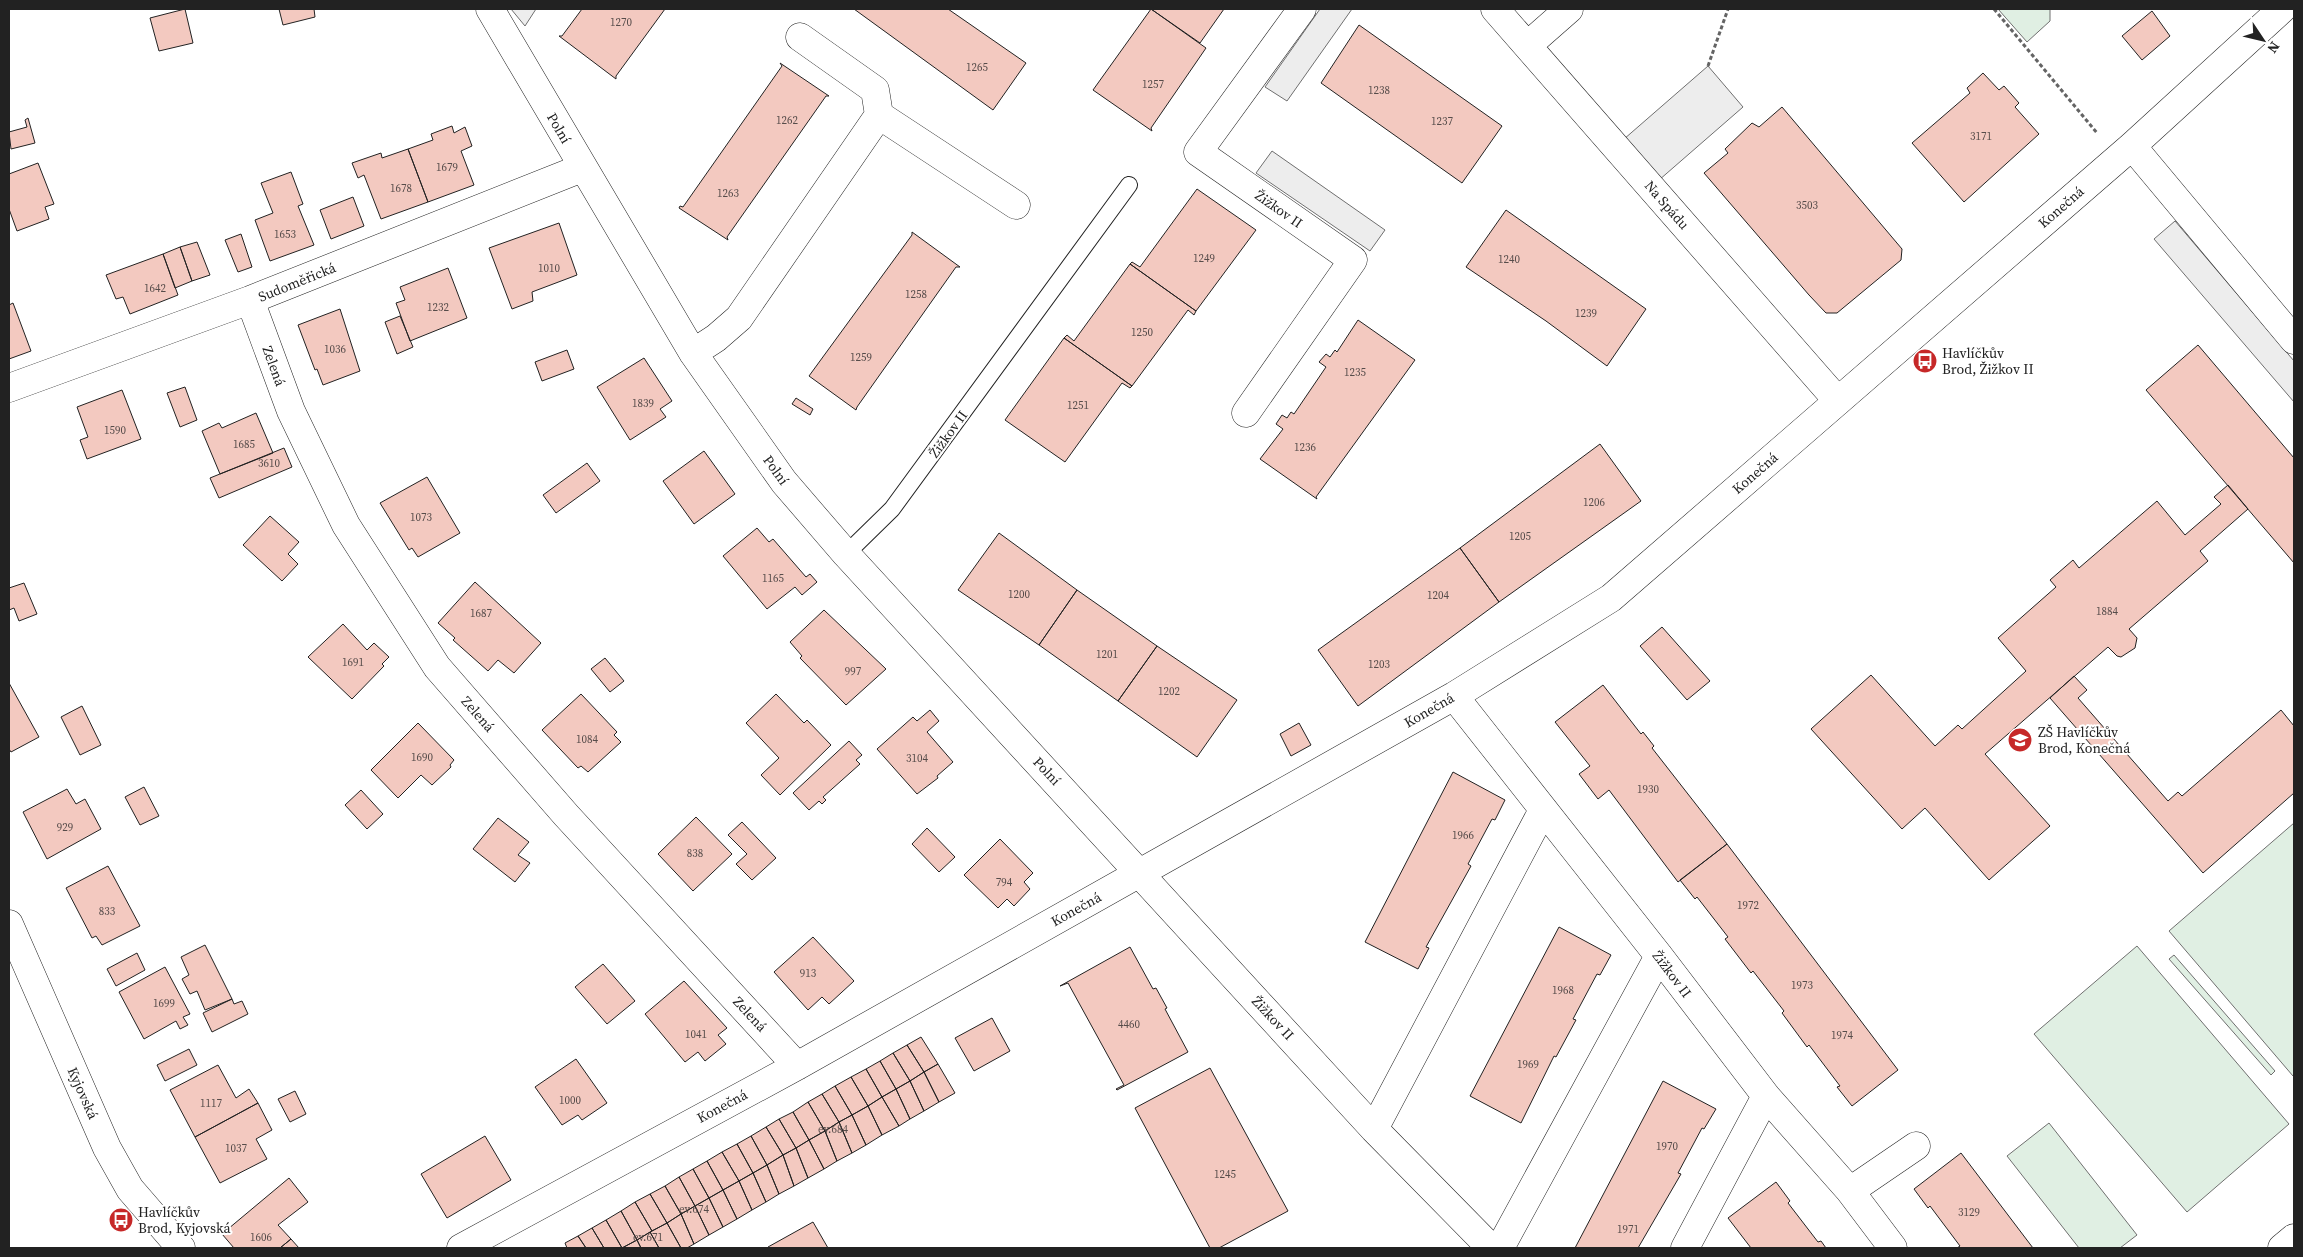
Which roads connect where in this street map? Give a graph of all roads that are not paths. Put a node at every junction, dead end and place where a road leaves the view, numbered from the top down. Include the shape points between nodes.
1 (1302, 9) edge
2 (1495, 9) edge
3 (1569, 9) edge
4 (2282, 9) edge
5 (499, 13) edge
6 (800, 37) dead end
7 (1528, 46) junction
8 (879, 115) junction
9 (2125, 152) junction
10 (582, 168) junction
11 (1130, 185) dead end
12 (1016, 205) dead end
13 (250, 300) junction
14 (2294, 340) edge
15 (693, 352) junction
16 (9, 388) edge
17 (1838, 401) junction
18 (1246, 413) dead end
19 (846, 554) junction
20 (1454, 696) junction
21 (1544, 810) junction
22 (1139, 874) junction
23 (9, 924) edge
24 (1659, 956) junction
25 (798, 1066) junction
26 (1766, 1096) junction
27 (1374, 1129) junction
28 (1916, 1146) dead end
29 (1850, 1191) junction
30 (2294, 1238) edge
31 (181, 1248) edge
32 (461, 1248) edge
33 (1491, 1248) edge
34 (1500, 1248) edge
35 (1685, 1248) edge
36 (1894, 1248) edge
37 (2282, 1248) edge

1 - 18 street, Žižkov II via 1198,152 1353,260
2 - 7 street, Na Spádu
3 - 7 street
4 - 9 street, Konečná
5 - 10 street, Polní
6 - 8 street via 875,90
7 - 17 street, Na Spádu
8 - 12 street
8 - 15 street via 738,318 716,338
9 - 14 street
9 - 17 street, Konečná
10 - 13 street, Sudoměřická
10 - 15 street, Polní
11 - 19 lane, Žižkov II via 892,510
13 - 16 street, Sudoměřická
13 - 25 street, Zelená via 291,411 346,525 437,667 573,822
15 - 19 street, Polní via 784,482
17 - 20 street, Konečná via 1611,598
19 - 22 street, Polní
20 - 21 street, Žižkov II
20 - 22 street, Konečná
21 - 24 street, Žižkov II
21 - 27 street
22 - 25 street, Konečná
22 - 27 street, Žižkov II
23 - 31 street, Kyjovská via 107,1148 130,1189
24 - 26 street, Žižkov II
24 - 34 street
25 - 32 street, Konečná
26 - 29 street, Žižkov II
26 - 35 street
27 - 33 street, Žižkov II
28 - 29 street
29 - 36 street, Žižkov II
30 - 37 street

